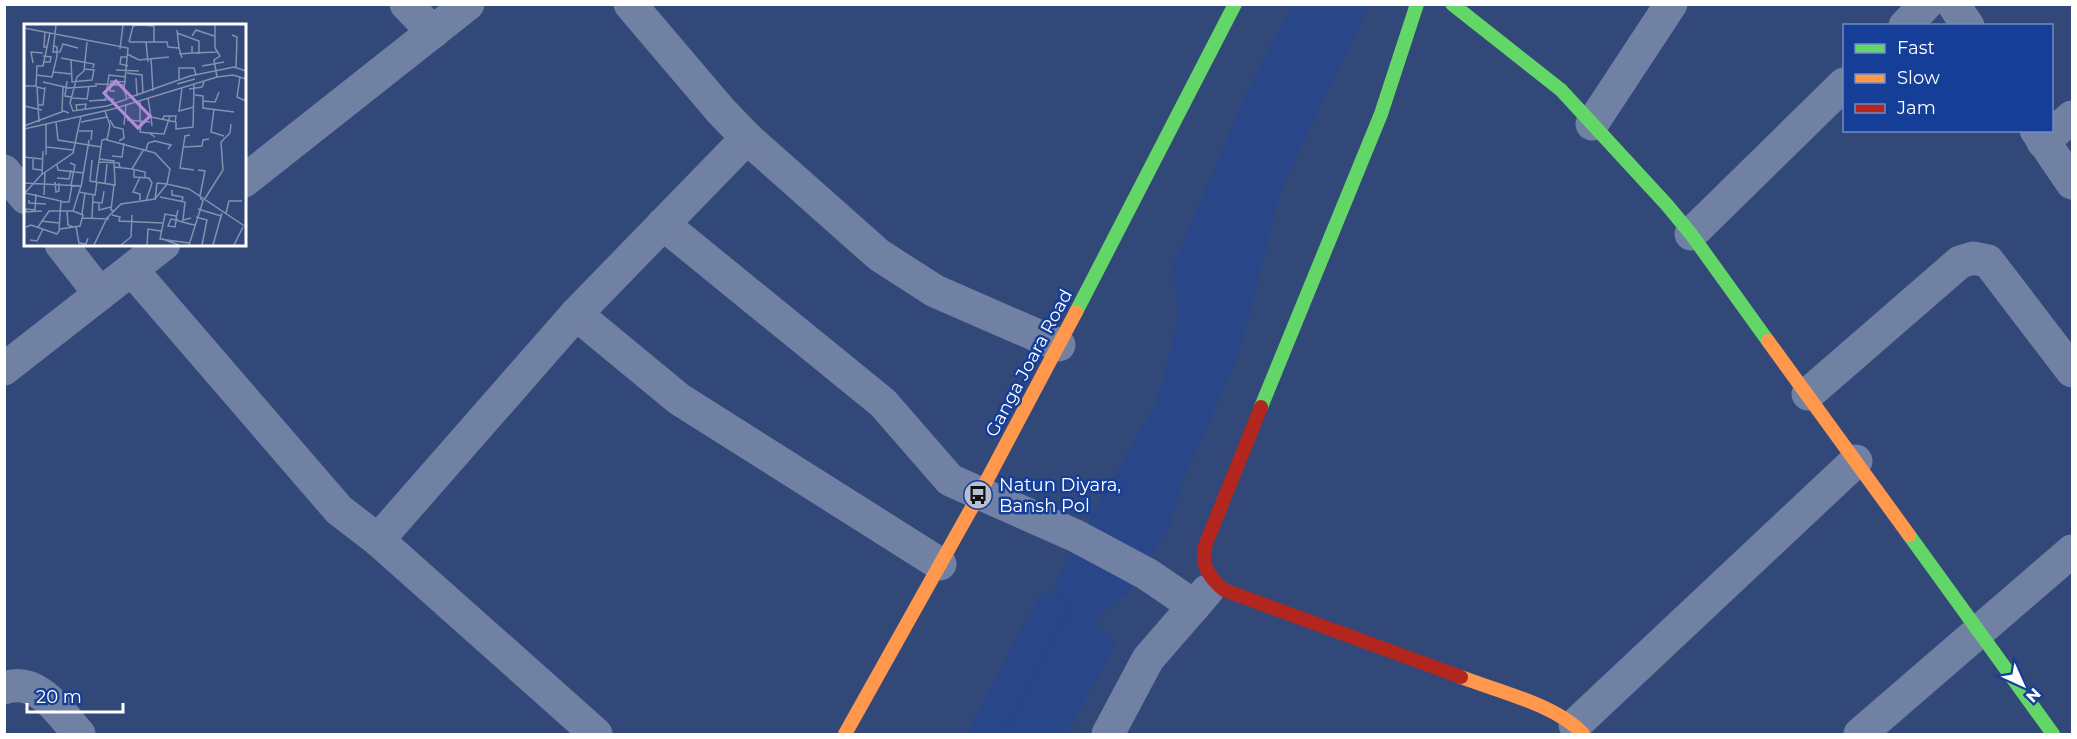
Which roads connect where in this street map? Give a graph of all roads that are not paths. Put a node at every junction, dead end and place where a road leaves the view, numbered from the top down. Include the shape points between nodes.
1 (406, 4) edge
2 (468, 4) edge
3 (630, 4) edge
4 (1235, 4) edge
5 (1417, 4) edge
6 (1452, 4) edge
7 (1671, 4) edge
8 (1926, 4) edge
9 (1953, 4) edge
10 (1907, 24) edge
11 (1967, 24) edge
12 (433, 32) junction
13 (1843, 86) edge
14 (2073, 117) edge
15 (1592, 124) junction
16 (2053, 129) edge
17 (2040, 136) edge
18 (747, 138) junction
19 (4, 171) edge
20 (246, 179) edge
21 (2073, 183) edge
22 (24, 196) edge
23 (663, 224) junction
24 (1691, 234) junction
25 (63, 246) edge
26 (162, 246) edge
27 (132, 270) junction
28 (100, 294) junction
29 (576, 314) junction
30 (1059, 345) junction
31 (4, 369) edge
32 (2073, 370) edge
33 (1808, 394) junction
34 (1856, 461) junction
35 (980, 493) junction
36 (378, 540) junction
37 (2073, 551) edge
38 (940, 564) junction
39 (1204, 594) junction
40 (1978, 632) junction
41 (4, 688) edge
42 (1579, 730) edge
43 (79, 735) edge
44 (596, 735) edge
45 (845, 735) edge
46 (1108, 735) edge
47 (1860, 735) edge
48 (2053, 735) edge

1 - 12 street
2 - 12 street
3 - 18 street
4 - 30 street, Ganga Joara Road
5 - 39 street via 1382,114 1203,551
6 - 15 street via 1561,90
7 - 15 street
8 - 10 street
9 - 11 street
12 - 20 street
13 - 24 street
14 - 16 street
15 - 24 street
17 - 21 street
18 - 23 street
18 - 30 street via 879,255 935,291
19 - 22 street
23 - 29 street
23 - 35 street via 883,403 950,480
24 - 33 street
25 - 28 street
26 - 27 street
27 - 28 street
27 - 36 street via 318,487 339,510
28 - 31 street
29 - 36 street
29 - 38 street via 679,399
30 - 35 street, Ganga Joara Road
32 - 33 street via 1988,261 1973,258 1960,262
33 - 34 street
34 - 40 street
34 - 42 street
35 - 38 street, Ganga Joara Road
35 - 39 street via 1076,536 1147,574
36 - 44 street
37 - 40 street
38 - 45 street, Ganga Joara Road
39 - 42 street via 1224,590 1550,710
39 - 46 street via 1148,659
40 - 47 street
40 - 48 street
41 - 43 street via 31,687 48,699

